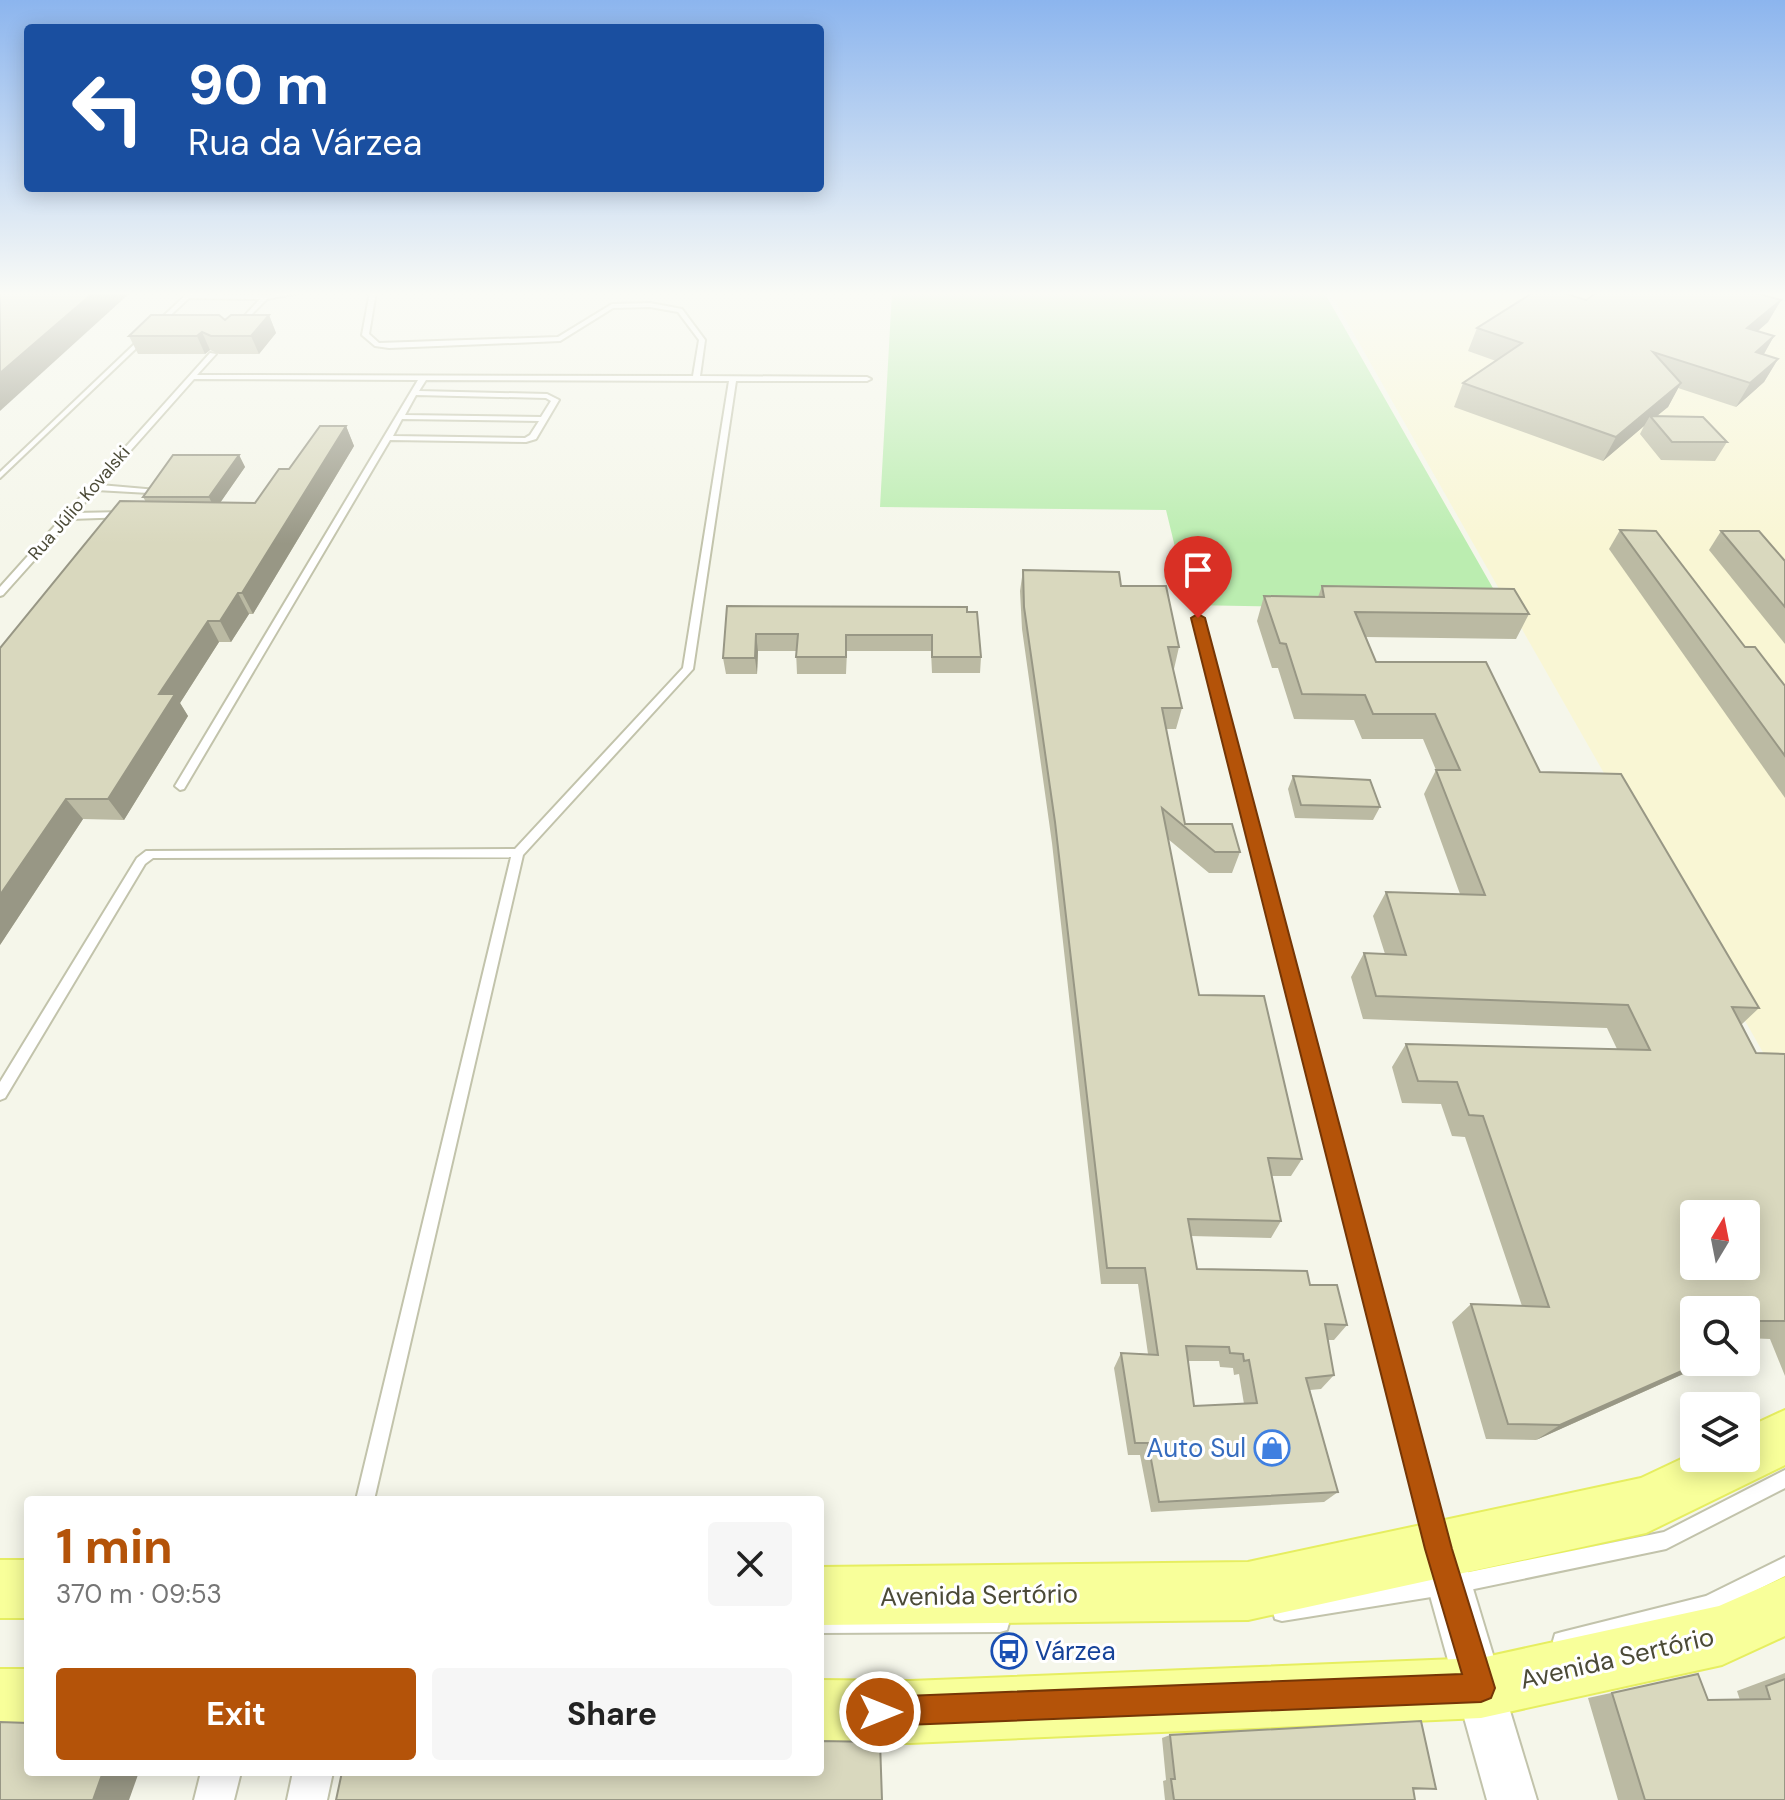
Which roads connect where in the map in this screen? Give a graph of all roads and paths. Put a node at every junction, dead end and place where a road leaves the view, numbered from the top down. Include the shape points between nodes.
1 (104, 376) edge
2 (696, 376) edge
3 (191, 377) joint
4 (423, 378) junction
5 (696, 379) junction
6 (733, 379) junction
7 (867, 379) dead end
8 (413, 393) junction
9 (400, 417) junction
10 (544, 419) junction
11 (387, 438) junction
12 (0, 476) edge
13 (94, 487) junction
14 (146, 506) edge
15 (68, 516) junction
16 (138, 516) edge
17 (0, 593) edge
18 (1198, 618) dead end
19 (180, 786) dead end
20 (518, 853) junction
21 (0, 1094) edge
22 (1785, 1437) edge
23 (1760, 1449) edge
24 (1713, 1472) edge
25 (1785, 1479) edge
26 (366, 1496) edge
27 (1785, 1566) edge
28 (1444, 1567) junction
29 (0, 1589) edge
30 (24, 1589) edge
31 (824, 1596) edge
32 (1785, 1606) edge
33 (1268, 1614) dead end
34 (1019, 1622) dead end
35 (824, 1624) edge
36 (1547, 1644) dead end
37 (1472, 1668) junction
38 (0, 1699) edge
39 (24, 1699) edge
40 (824, 1711) edge
41 (220, 1776) edge
42 (312, 1776) edge
43 (214, 1800) edge
44 (307, 1800) edge
45 (1512, 1800) edge

1 - 12 lane
2 - 5 lane
3 - 4 lane
3 - 13 lane, Rua Júlio Kovalski
4 - 5 lane
4 - 8 lane
5 - 6 lane
6 - 7 lane
6 - 20 lane via 688,669
8 - 9 lane
8 - 10 lane via 554,397
9 - 10 lane
9 - 11 lane
10 - 11 lane via 526,440
11 - 19 lane
13 - 14 lane via 154,492
13 - 15 lane, Rua Júlio Kovalski
15 - 16 lane
15 - 17 lane, Rua Júlio Kovalski
18 - 28 lane
20 - 21 lane via 150,854
20 - 26 lane
22 - 23 main road, Avenida Sertório
24 - 28 main road, Avenida Sertório via 1646,1505
25 - 28 lane via 1666,1540
27 - 36 lane via 1708,1605
28 - 31 main road, Avenida Sertório via 1248,1591
28 - 33 lane
28 - 37 street
29 - 30 main road
32 - 37 main road, Avenida Sertório via 1722,1635
34 - 35 lane
37 - 40 main road, Avenida Sertório via 910,1712
37 - 45 street
38 - 39 main road
41 - 43 street
42 - 44 street

